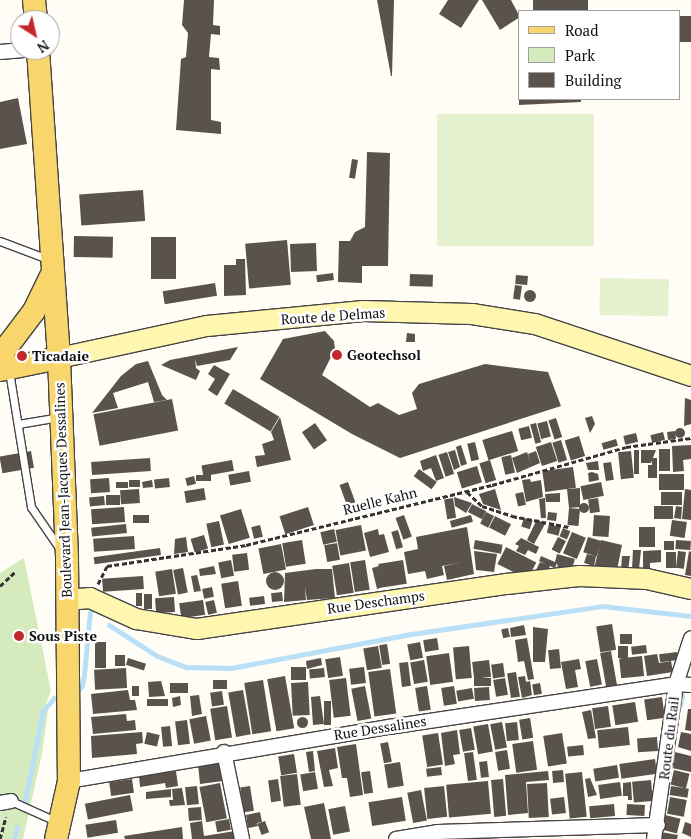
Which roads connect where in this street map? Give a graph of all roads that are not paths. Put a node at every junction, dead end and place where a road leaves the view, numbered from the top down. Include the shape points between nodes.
1 (39, 60) edge
2 (0, 241) edge
3 (51, 268) junction
4 (59, 358) junction
5 (3, 365) edge
6 (691, 376) edge
7 (60, 417) junction
8 (18, 424) junction
9 (67, 558) junction
10 (691, 588) edge
11 (67, 600) junction
12 (691, 640) edge
13 (676, 684) junction
14 (691, 685) edge
15 (224, 752) junction
16 (69, 781) junction
17 (5, 802) edge
18 (658, 825) junction
19 (58, 831) edge
20 (242, 839) edge
21 (396, 839) edge
22 (654, 839) edge

1 - 3 main road, Boulevard Jean-Jacques Dessalines
2 - 3 lane
3 - 4 main road, Boulevard Jean-Jacques Dessalines
3 - 5 main road via 34,311
4 - 5 main road, Route de Delmas
4 - 6 main road, Route de Delmas via 207,326 363,311 442,313 472,314 535,324
4 - 7 main road, Boulevard Jean-Jacques Dessalines
5 - 8 lane
7 - 8 lane
7 - 9 main road, Boulevard Jean-Jacques Dessalines
8 - 9 lane via 30,508
9 - 11 main road, Boulevard Jean-Jacques Dessalines
10 - 11 main road, Rue Deschamps via 647,579 580,576 197,629 136,619 90,598
11 - 16 main road, Boulevard Jean-Jacques Dessalines
12 - 13 street, Route du Rail
13 - 14 street, Rue Dessalines
13 - 15 street, Rue Dessalines
13 - 18 street, Route du Rail
15 - 16 street, Rue Dessalines
15 - 20 street
16 - 19 main road, Boulevard Jean-Jacques Dessalines
17 - 19 lane
18 - 21 street via 438,832
18 - 22 street, Route du Rail

